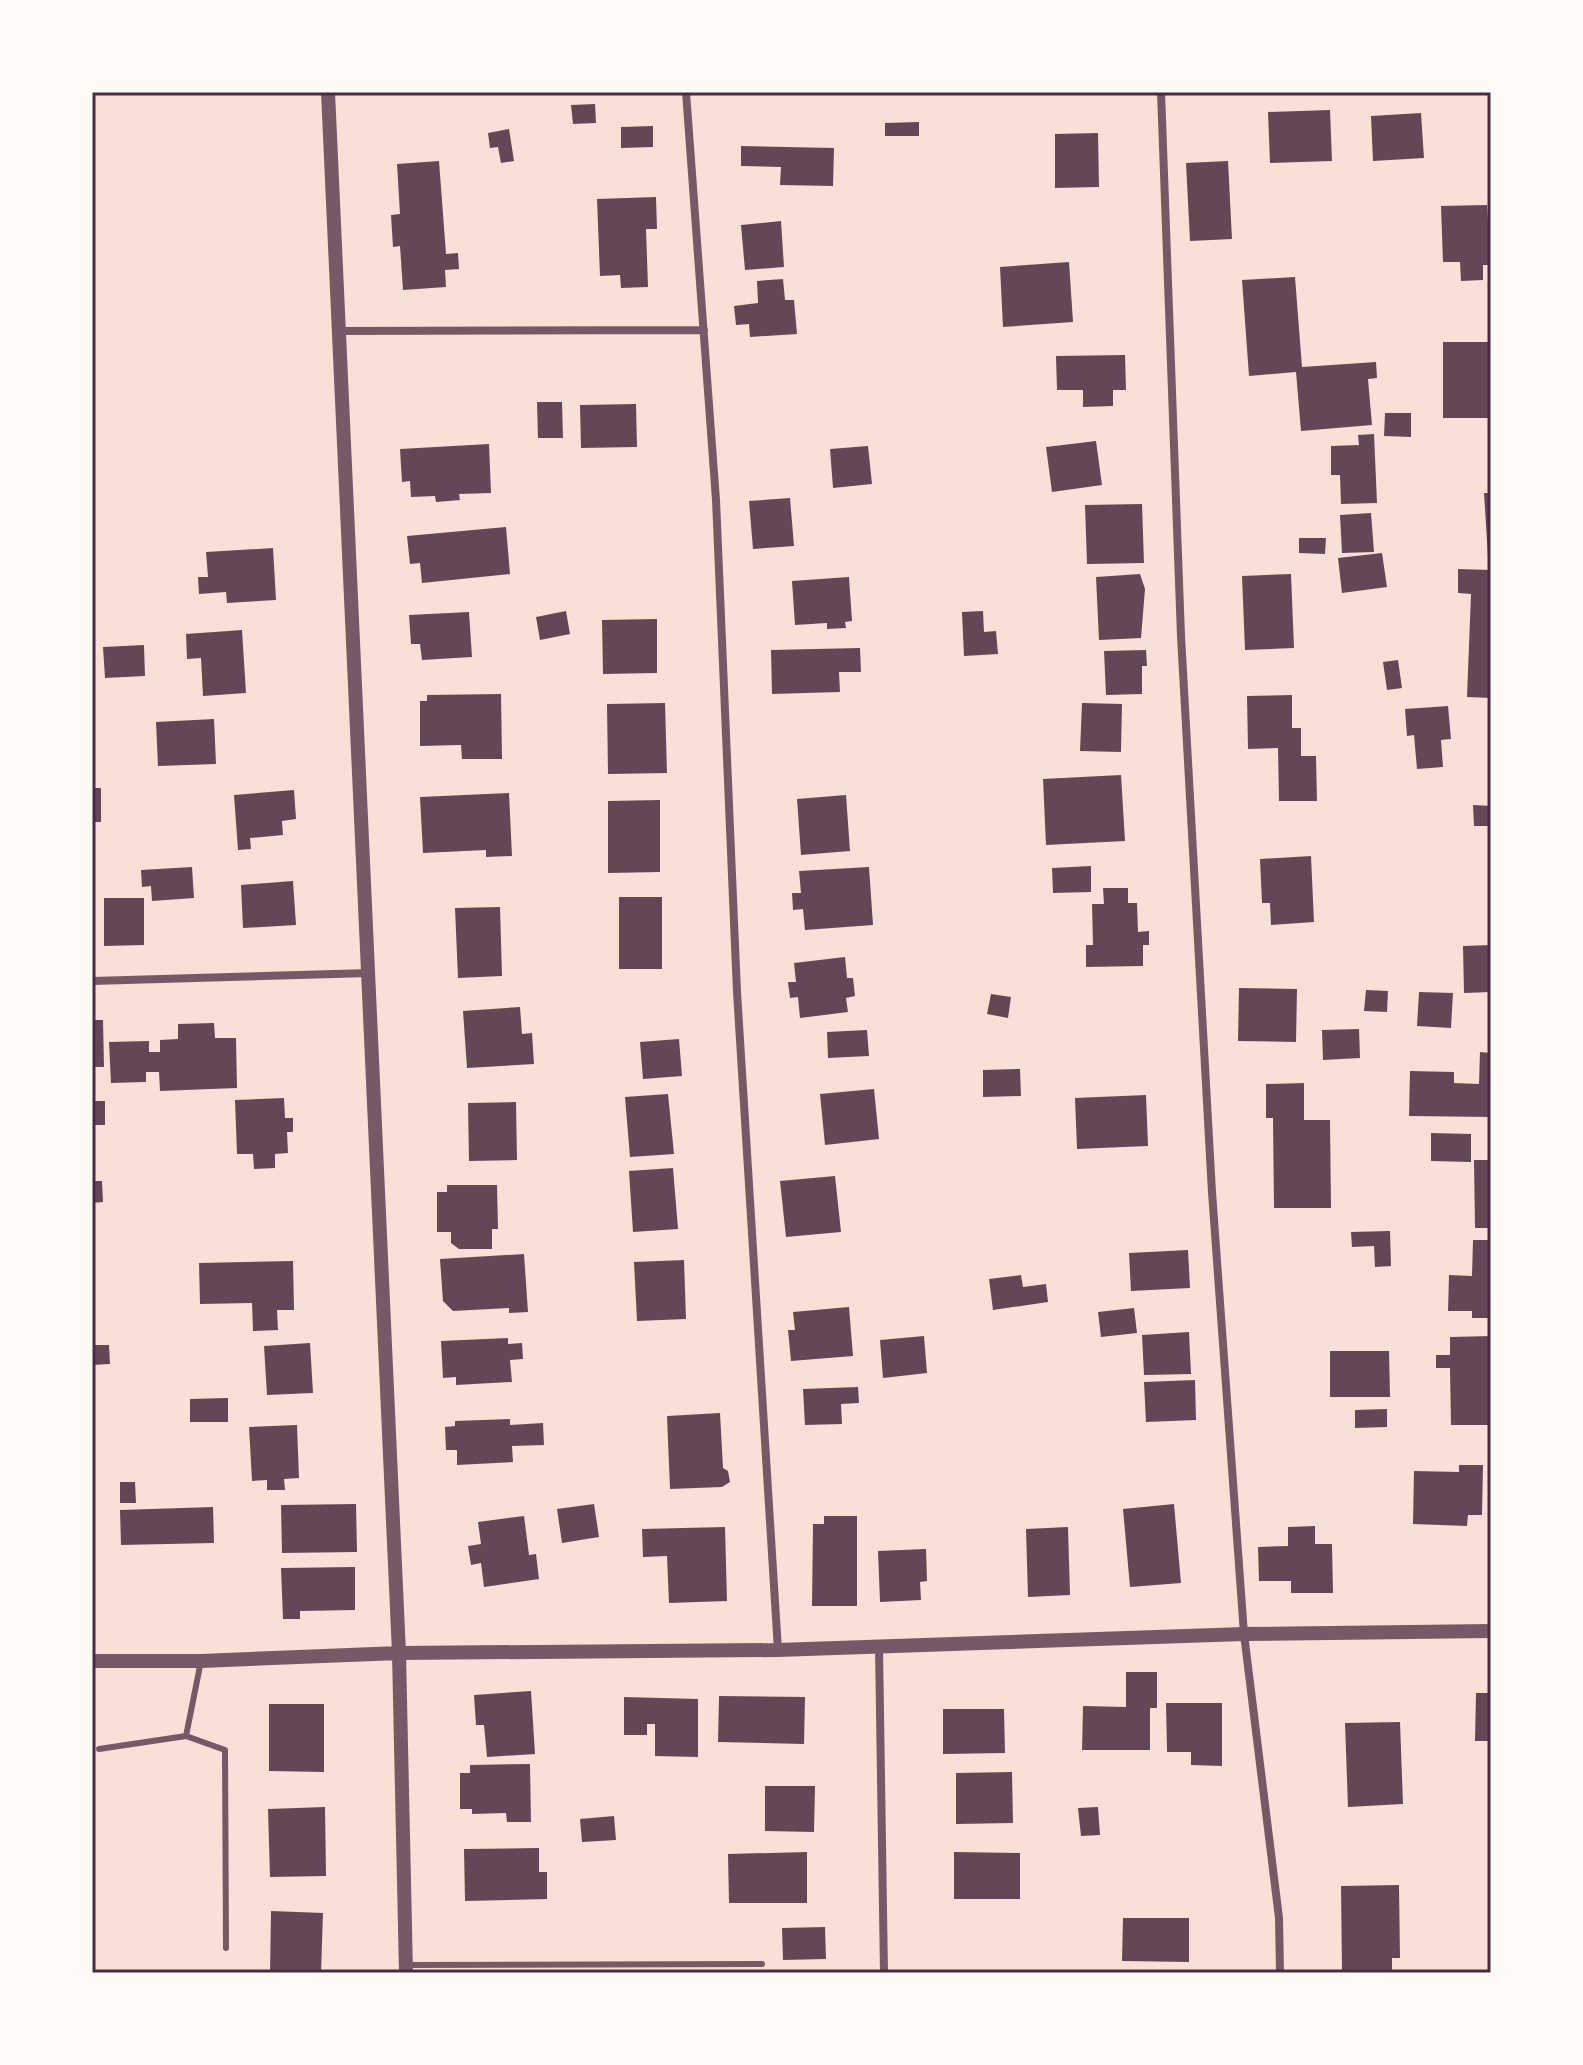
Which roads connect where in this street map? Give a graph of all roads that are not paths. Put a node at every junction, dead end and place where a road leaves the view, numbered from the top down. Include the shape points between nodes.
1 (328, 92) edge
2 (686, 92) edge
3 (1161, 92) edge
4 (704, 330) junction
5 (339, 331) junction
6 (370, 973) junction
7 (92, 981) edge
8 (1491, 1631) edge
9 (1244, 1634) junction
10 (879, 1647) junction
11 (778, 1650) junction
12 (399, 1653) junction
13 (92, 1661) edge
14 (201, 1661) junction
15 (186, 1736) junction
16 (99, 1749) dead end
17 (226, 1948) dead end
18 (762, 1964) dead end
19 (406, 1969) edge
20 (884, 1973) edge
21 (1280, 1973) edge

1 - 5 street
2 - 4 street
3 - 9 street via 1181,636 1211,1176
4 - 5 street
4 - 11 street via 737,992
5 - 6 street
6 - 7 street
6 - 12 street
8 - 9 street
9 - 10 street
9 - 21 street via 1279,1918
10 - 11 street
10 - 20 street
11 - 12 street
12 - 14 street
12 - 19 street
13 - 14 street
14 - 15 lane
15 - 16 lane
15 - 17 lane via 225,1750
18 - 19 lane

